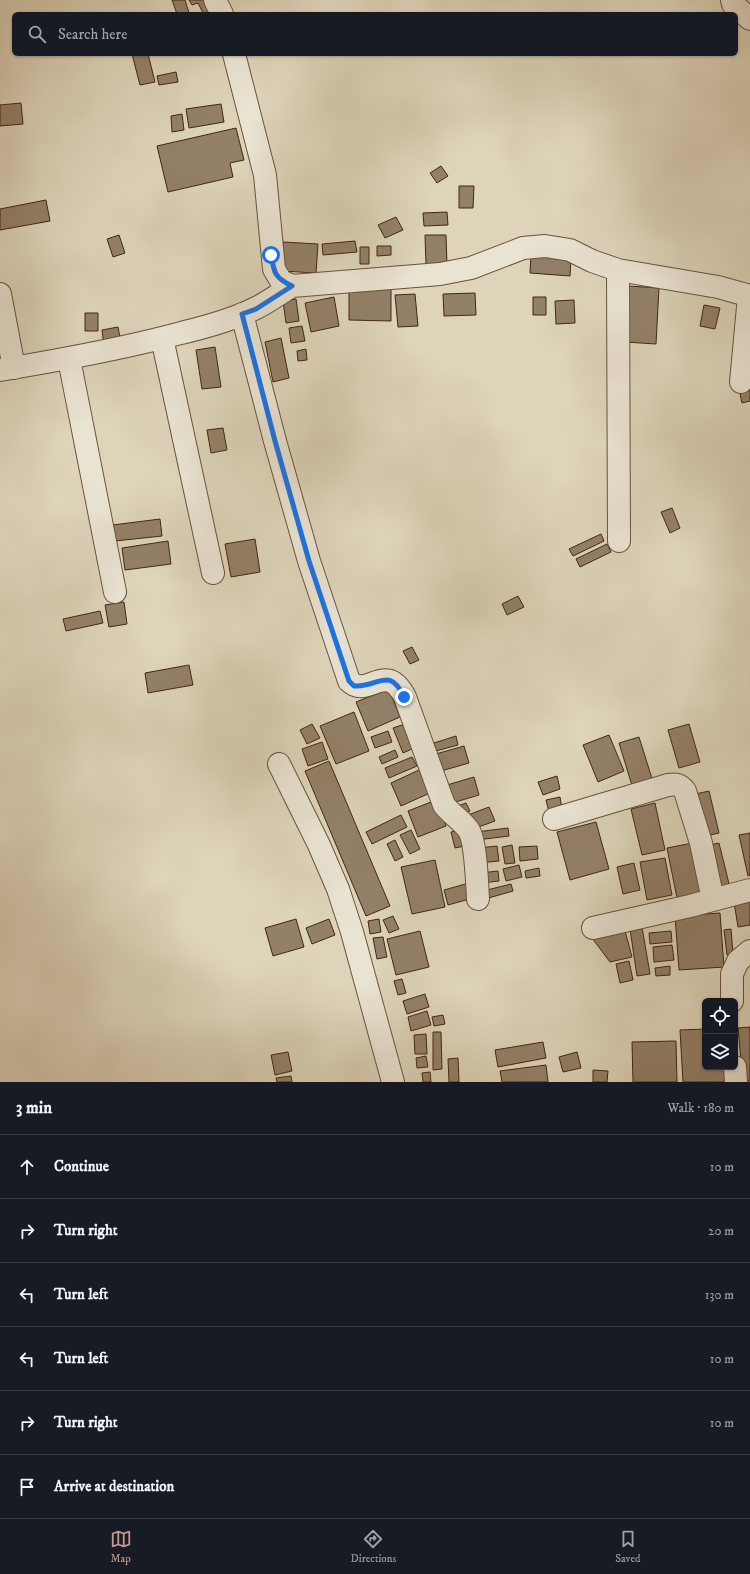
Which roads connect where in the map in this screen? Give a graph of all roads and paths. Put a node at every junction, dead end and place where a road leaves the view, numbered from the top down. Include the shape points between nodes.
1 (215, 0) edge
2 (732, 0) edge
3 (221, 12) edge
4 (750, 18) edge
5 (235, 56) edge
6 (618, 270) junction
7 (292, 286) junction
8 (0, 294) edge
9 (750, 296) edge
10 (242, 314) junction
11 (162, 338) junction
12 (69, 358) junction
13 (7, 369) edge
14 (741, 382) dead end
15 (619, 541) dead end
16 (213, 573) dead end
17 (115, 592) dead end
18 (279, 764) dead end
19 (554, 819) dead end
20 (750, 890) edge
21 (478, 899) dead end
22 (713, 900) junction
23 (593, 928) dead end
24 (750, 951) edge
25 (732, 998) edge
26 (735, 1070) edge
27 (393, 1082) edge
28 (736, 1082) edge

1 - 3 street
2 - 4 street via 733,4
5 - 7 street via 265,175 274,269 281,281
6 - 7 street via 570,250 545,246 523,248 471,268 440,274
6 - 9 street via 718,287
6 - 15 street
7 - 10 street via 256,309
8 - 13 street
9 - 14 street
10 - 11 street
10 - 21 street via 309,561 349,681 354,686 362,687 388,680 395,682 400,688 444,805 470,834 474,849
11 - 12 street
11 - 16 street
12 - 13 street
12 - 17 street
18 - 27 street via 338,889
19 - 22 street via 668,785 681,786 685,791 702,843
20 - 22 street
22 - 23 street
24 - 25 street via 738,962 732,974
26 - 28 street

